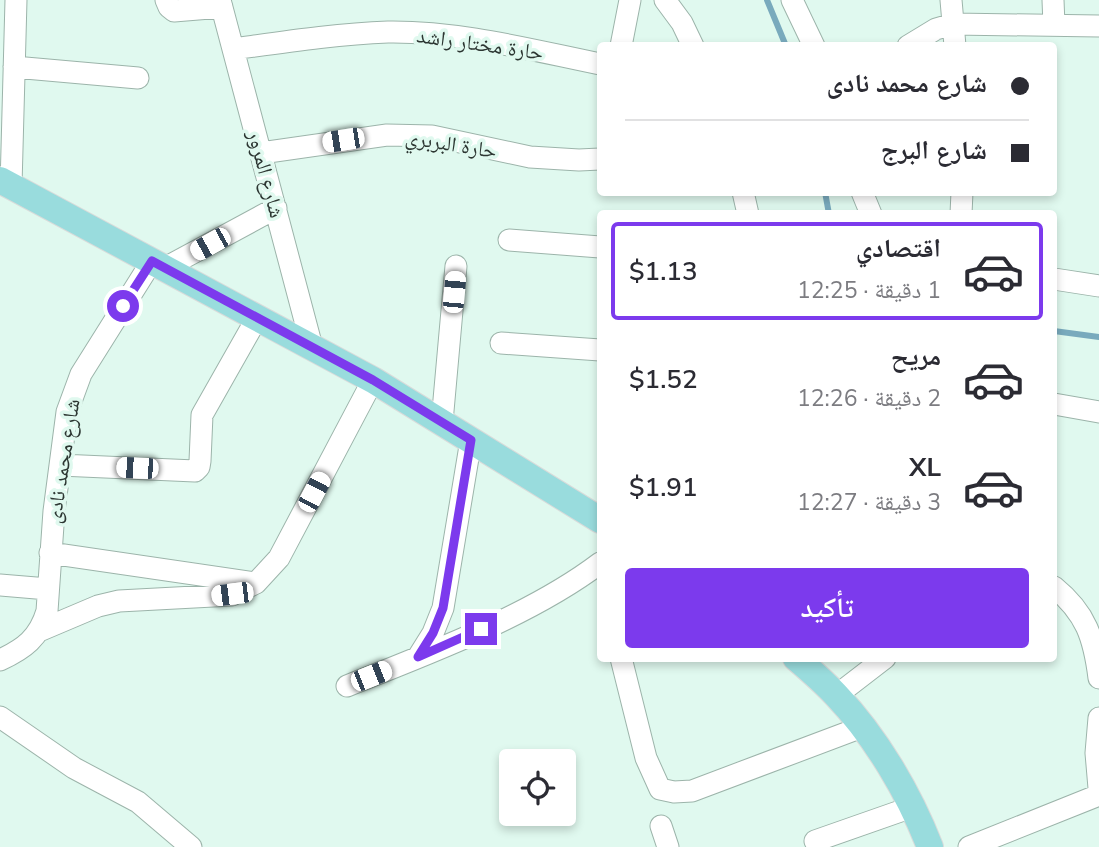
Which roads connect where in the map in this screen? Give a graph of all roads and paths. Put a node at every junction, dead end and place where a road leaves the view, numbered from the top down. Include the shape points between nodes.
1 (16, 0) edge
2 (166, 0) edge
3 (630, 0) edge
4 (665, 0) edge
5 (792, 0) edge
6 (951, 0) edge
7 (1053, 0) edge
8 (221, 3) edge
9 (1054, 25) junction
10 (1099, 26) edge
11 (954, 35) edge
12 (622, 42) edge
13 (691, 42) edge
14 (812, 42) edge
15 (915, 42) edge
16 (233, 49) junction
17 (597, 63) edge
18 (14, 67) junction
19 (138, 78) dead end
20 (261, 153) junction
21 (597, 159) edge
22 (6, 183) edge
23 (276, 208) junction
24 (509, 240) dead end
25 (597, 247) edge
26 (159, 265) junction
27 (456, 266) dead end
28 (1057, 279) edge
29 (1099, 286) edge
30 (257, 318) junction
31 (501, 343) dead end
32 (312, 347) junction
33 (597, 350) edge
34 (373, 380) junction
35 (1057, 405) edge
36 (1099, 412) edge
37 (442, 422) junction
38 (471, 440) junction
39 (60, 465) junction
40 (597, 518) edge
41 (50, 553) junction
42 (597, 569) edge
43 (256, 583) junction
44 (0, 585) edge
45 (48, 589) junction
46 (1057, 590) edge
47 (39, 631) junction
48 (1095, 636) edge
49 (418, 657) junction
50 (0, 660) edge
51 (622, 662) edge
52 (800, 662) edge
53 (880, 662) edge
54 (1099, 678) edge
55 (347, 686) dead end
56 (837, 695) junction
57 (0, 717) edge
58 (1099, 718) edge
59 (862, 727) junction
60 (1099, 788) edge
61 (1099, 795) edge
62 (912, 807) junction
63 (661, 826) dead end
64 (816, 841) dead end
65 (191, 847) edge
66 (668, 847) edge
67 (930, 847) edge
68 (969, 847) edge

1 - 18 street
2 - 8 street via 174,11
3 - 12 street
4 - 13 street
5 - 14 street
6 - 11 street
7 - 9 street
8 - 16 street, شارع المرور
9 - 10 street
9 - 11 street
11 - 15 street via 936,29
16 - 17 street, حارة مختار راشد via 389,32 452,36
16 - 20 street, شارع المرور
18 - 19 street
18 - 22 street
20 - 21 street, حارة البربري via 387,135 432,136 530,157
20 - 23 street, شارع المرور
22 - 26 main road
23 - 26 street
23 - 32 street, شارع المرور
24 - 25 street
26 - 30 main road
26 - 39 street, شارع محمد نادى via 77,383 67,412
27 - 37 street
28 - 29 street
30 - 32 main road
30 - 39 street via 202,415 200,461 195,471
31 - 33 street
32 - 34 main road
34 - 37 main road
34 - 43 street via 279,558
35 - 36 street
37 - 38 main road
38 - 40 main road
38 - 49 street via 443,608
39 - 41 street, شارع محمد نادى
41 - 43 street
41 - 45 street, شارع محمد نادى
42 - 49 street via 501,620
43 - 47 street via 232,594 119,601
44 - 45 street
45 - 47 street, شارع محمد نادى via 47,611
46 - 48 street via 1073,603
47 - 50 street via 20,651
48 - 54 street
49 - 55 street
51 - 59 street via 646,758 660,789 692,791
52 - 56 main road
53 - 56 street
56 - 59 main road
57 - 65 street via 74,768 138,802
58 - 60 street
59 - 62 main road
61 - 68 street
62 - 64 street
62 - 67 main road
63 - 66 street

